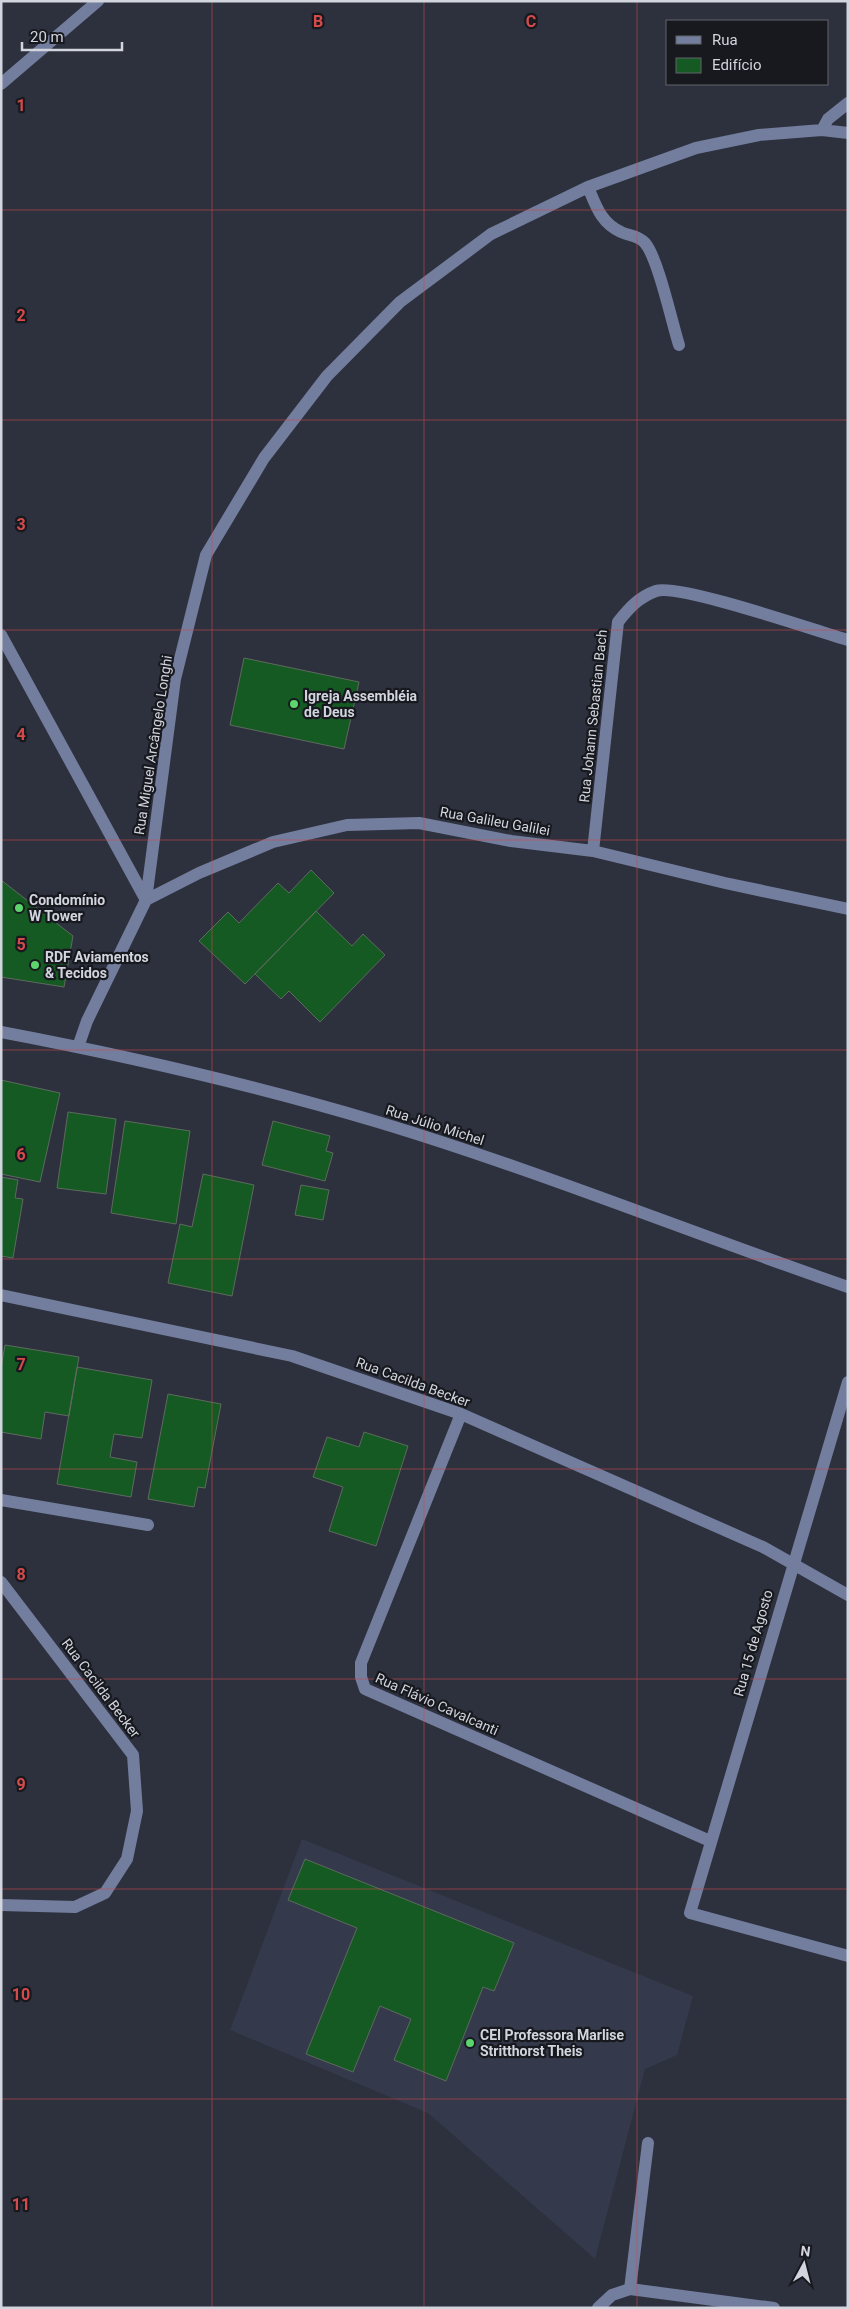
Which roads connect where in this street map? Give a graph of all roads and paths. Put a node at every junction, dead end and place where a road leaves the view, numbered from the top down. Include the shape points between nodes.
1 (98, 1) edge
2 (1, 84) edge
3 (848, 103) edge
4 (822, 130) junction
5 (848, 133) edge
6 (588, 187) junction
7 (678, 346) dead end
8 (1, 635) edge
9 (848, 640) edge
10 (593, 851) junction
11 (146, 900) junction
12 (848, 909) edge
13 (1, 1032) edge
14 (78, 1047) junction
15 (848, 1287) edge
16 (1, 1296) edge
17 (848, 1382) edge
18 (461, 1414) junction
19 (1, 1500) edge
20 (148, 1525) dead end
21 (792, 1564) junction
22 (1, 1582) edge
23 (848, 1595) edge
24 (710, 1841) junction
25 (1, 1905) edge
26 (848, 1956) edge
27 (648, 2142) dead end
28 (630, 2289) junction
29 (598, 2308) edge
30 (774, 2308) edge

1 - 2 street
3 - 4 street via 828,119
4 - 5 street, Rua Miguel Arcângelo Longhi
4 - 6 street, Rua Miguel Arcângelo Longhi via 759,135 696,148
6 - 7 street via 608,225 635,235 645,243 654,260
6 - 11 street, Rua Miguel Arcângelo Longhi via 491,234 400,302 327,376 264,458 206,555 175,679
8 - 11 street
9 - 10 street, Rua Johann Sebastian Bach via 695,594 658,590 633,603 618,622
10 - 11 street, Rua Galileu Galilei via 511,841 419,823 347,825 273,842 199,873
10 - 12 street, Rua Galileu Galilei
11 - 14 street, Rua Miguel Arcângelo Longhi via 87,1021
13 - 14 street, Rua Júlio Michel
14 - 15 street, Rua Júlio Michel via 378,1122 532,1173
16 - 18 street, Rua Cacilda Becker via 292,1356
17 - 21 street, Rua 15 de Agosto
18 - 21 street, Rua Cacilda Becker via 763,1547
18 - 24 street, Rua Flávio Cavalcanti via 361,1663 365,1689
19 - 20 street
21 - 23 street, Rua Cacilda Becker
21 - 24 street, Rua 15 de Agosto
22 - 25 street, Rua Cacilda Becker via 133,1755 137,1811 127,1859 106,1893 75,1907
24 - 26 street, Rua 15 de Agosto via 690,1913
27 - 28 street
28 - 29 street via 612,2295
28 - 30 street

